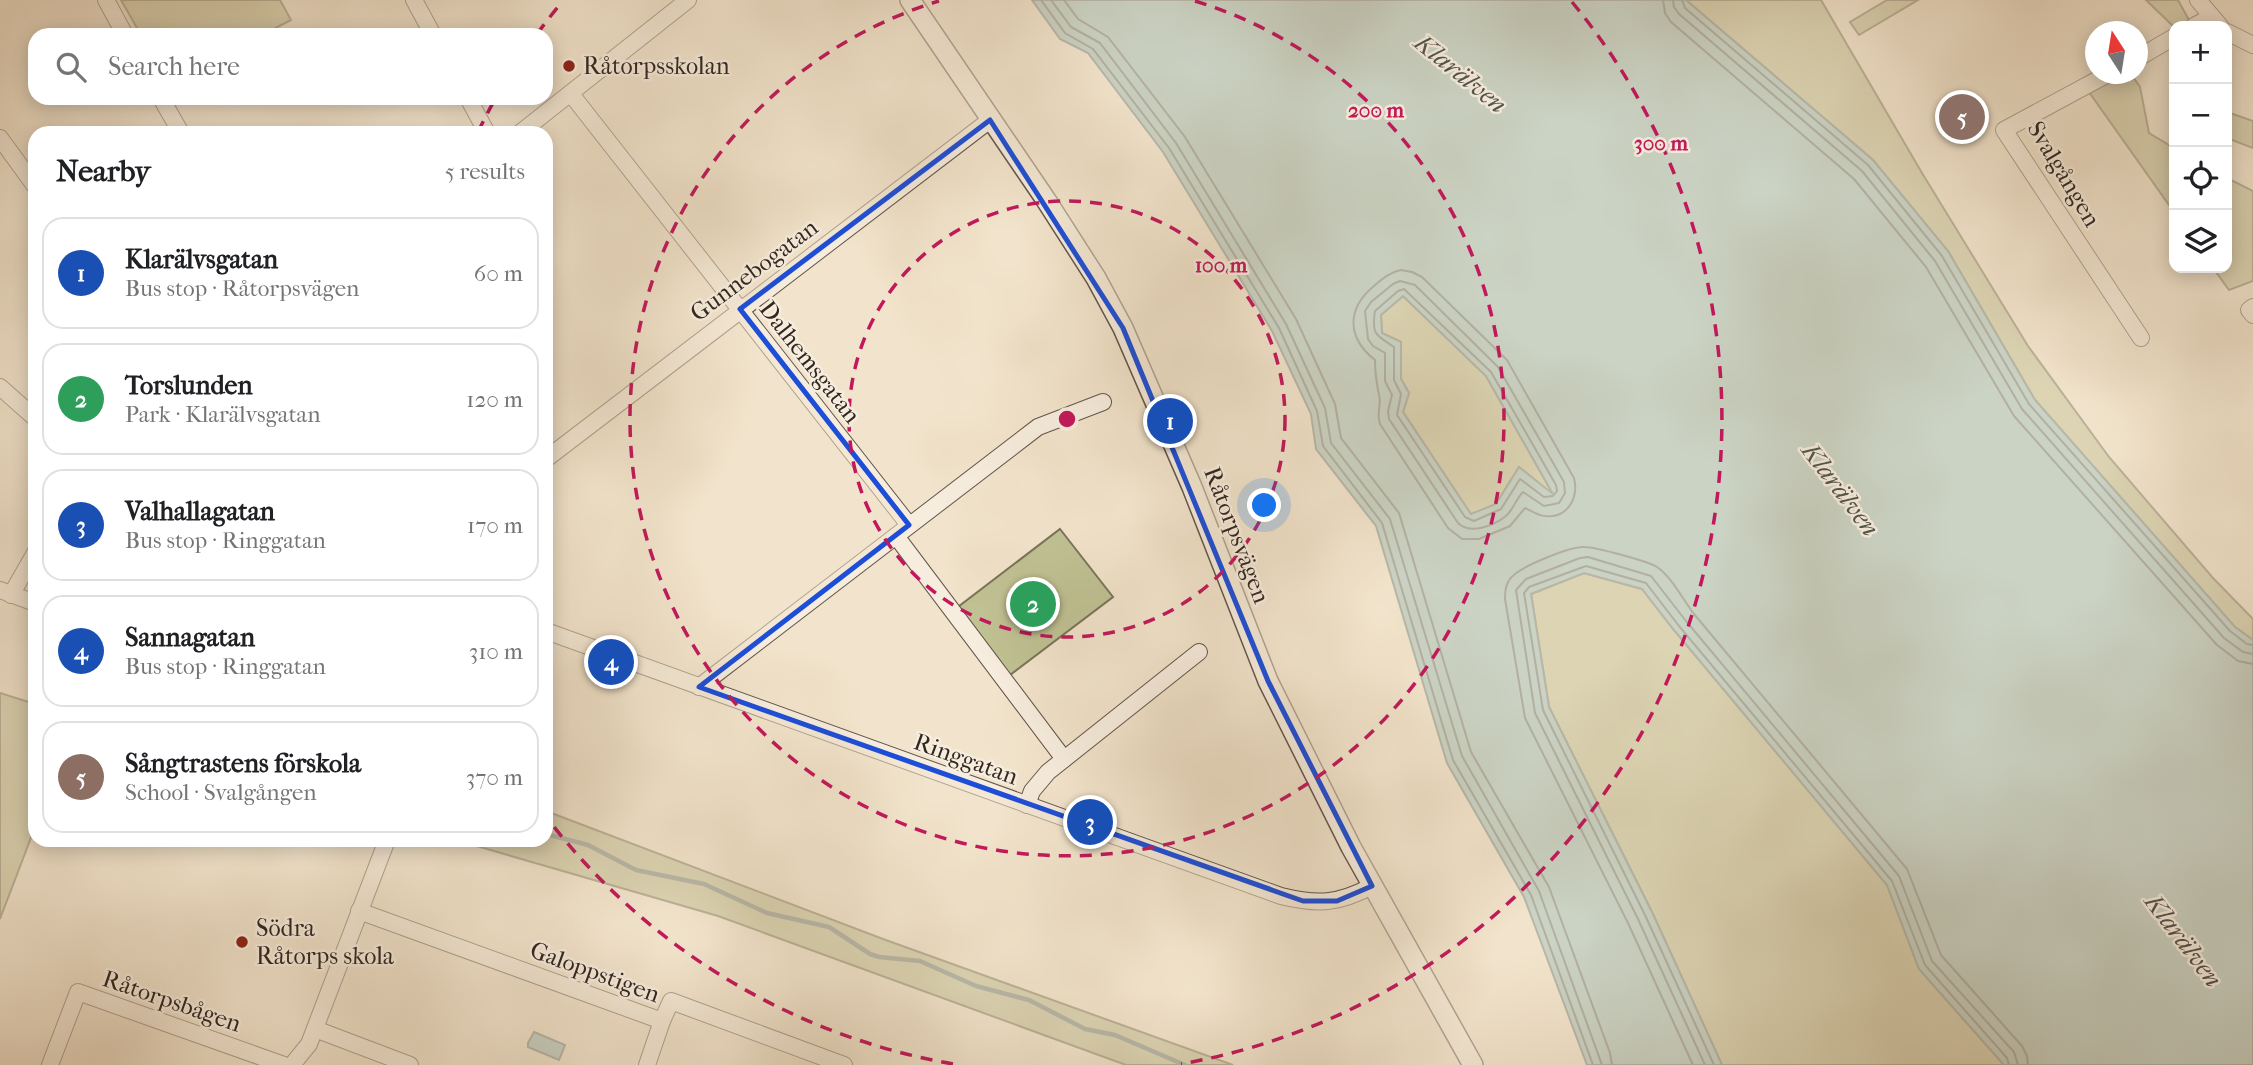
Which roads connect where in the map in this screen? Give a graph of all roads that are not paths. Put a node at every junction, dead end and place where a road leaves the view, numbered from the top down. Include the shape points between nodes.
1 (106, 0) edge
2 (414, 0) edge
3 (688, 0) edge
4 (910, 0) edge
5 (2198, 0) edge
6 (2214, 21) edge
7 (121, 28) edge
8 (429, 28) edge
9 (2232, 34) edge
10 (2169, 40) edge
11 (2253, 45) edge
12 (2148, 52) edge
13 (2089, 84) edge
14 (571, 94) junction
15 (165, 105) edge
16 (472, 105) edge
17 (990, 120) junction
18 (177, 126) edge
19 (483, 126) edge
20 (529, 126) edge
21 (0, 138) edge
22 (28, 176) edge
23 (2253, 307) edge
24 (740, 309) junction
25 (2253, 315) edge
26 (2141, 338) dead end
27 (0, 387) edge
28 (1103, 402) dead end
29 (28, 412) edge
30 (553, 454) edge
31 (909, 526) junction
32 (896, 536) junction
33 (28, 562) edge
34 (6, 592) edge
35 (28, 600) edge
36 (553, 634) edge
37 (1199, 652) dead end
38 (699, 687) junction
39 (1064, 759) junction
40 (1027, 805) junction
41 (384, 847) edge
42 (1372, 886) junction
43 (359, 911) junction
44 (662, 1021) junction
45 (315, 1029) junction
46 (50, 1065) edge
47 (284, 1065) edge
48 (292, 1065) edge
49 (410, 1065) edge
50 (647, 1065) edge
51 (844, 1065) edge
52 (1473, 1065) edge

1 - 7 street
2 - 8 street
3 - 14 street
4 - 17 street, Råtorpsvägen
5 - 6 street
9 - 11 street
10 - 12 street
13 - 26 street, Svalgången via 2004,130
14 - 20 street
14 - 24 street, Dalhemsgatan
15 - 18 street
16 - 19 street
17 - 24 street, Gunnebogatan
17 - 42 street, Råtorpsvägen via 1096,278 1123,328 1268,681
21 - 22 street
23 - 25 street via 2249,310
24 - 30 street, Gunnebogatan
24 - 31 street, Dalhemsgatan
27 - 29 street
28 - 31 street via 1038,427
31 - 32 street
32 - 38 street
32 - 39 street
33 - 34 street
34 - 35 street
36 - 38 street, Ringgatan
37 - 39 street
38 - 40 street, Ringgatan
39 - 40 street via 1038,782
40 - 42 street, Ringgatan via 1303,901 1337,901
41 - 43 street
42 - 52 street, Råtorpsvägen
43 - 44 street, Galoppstigen
43 - 45 street
44 - 50 street
44 - 51 street, Galoppstigen via 671,1001
45 - 48 street
45 - 49 street
46 - 47 street, Råtorpsbågen via 78,992

